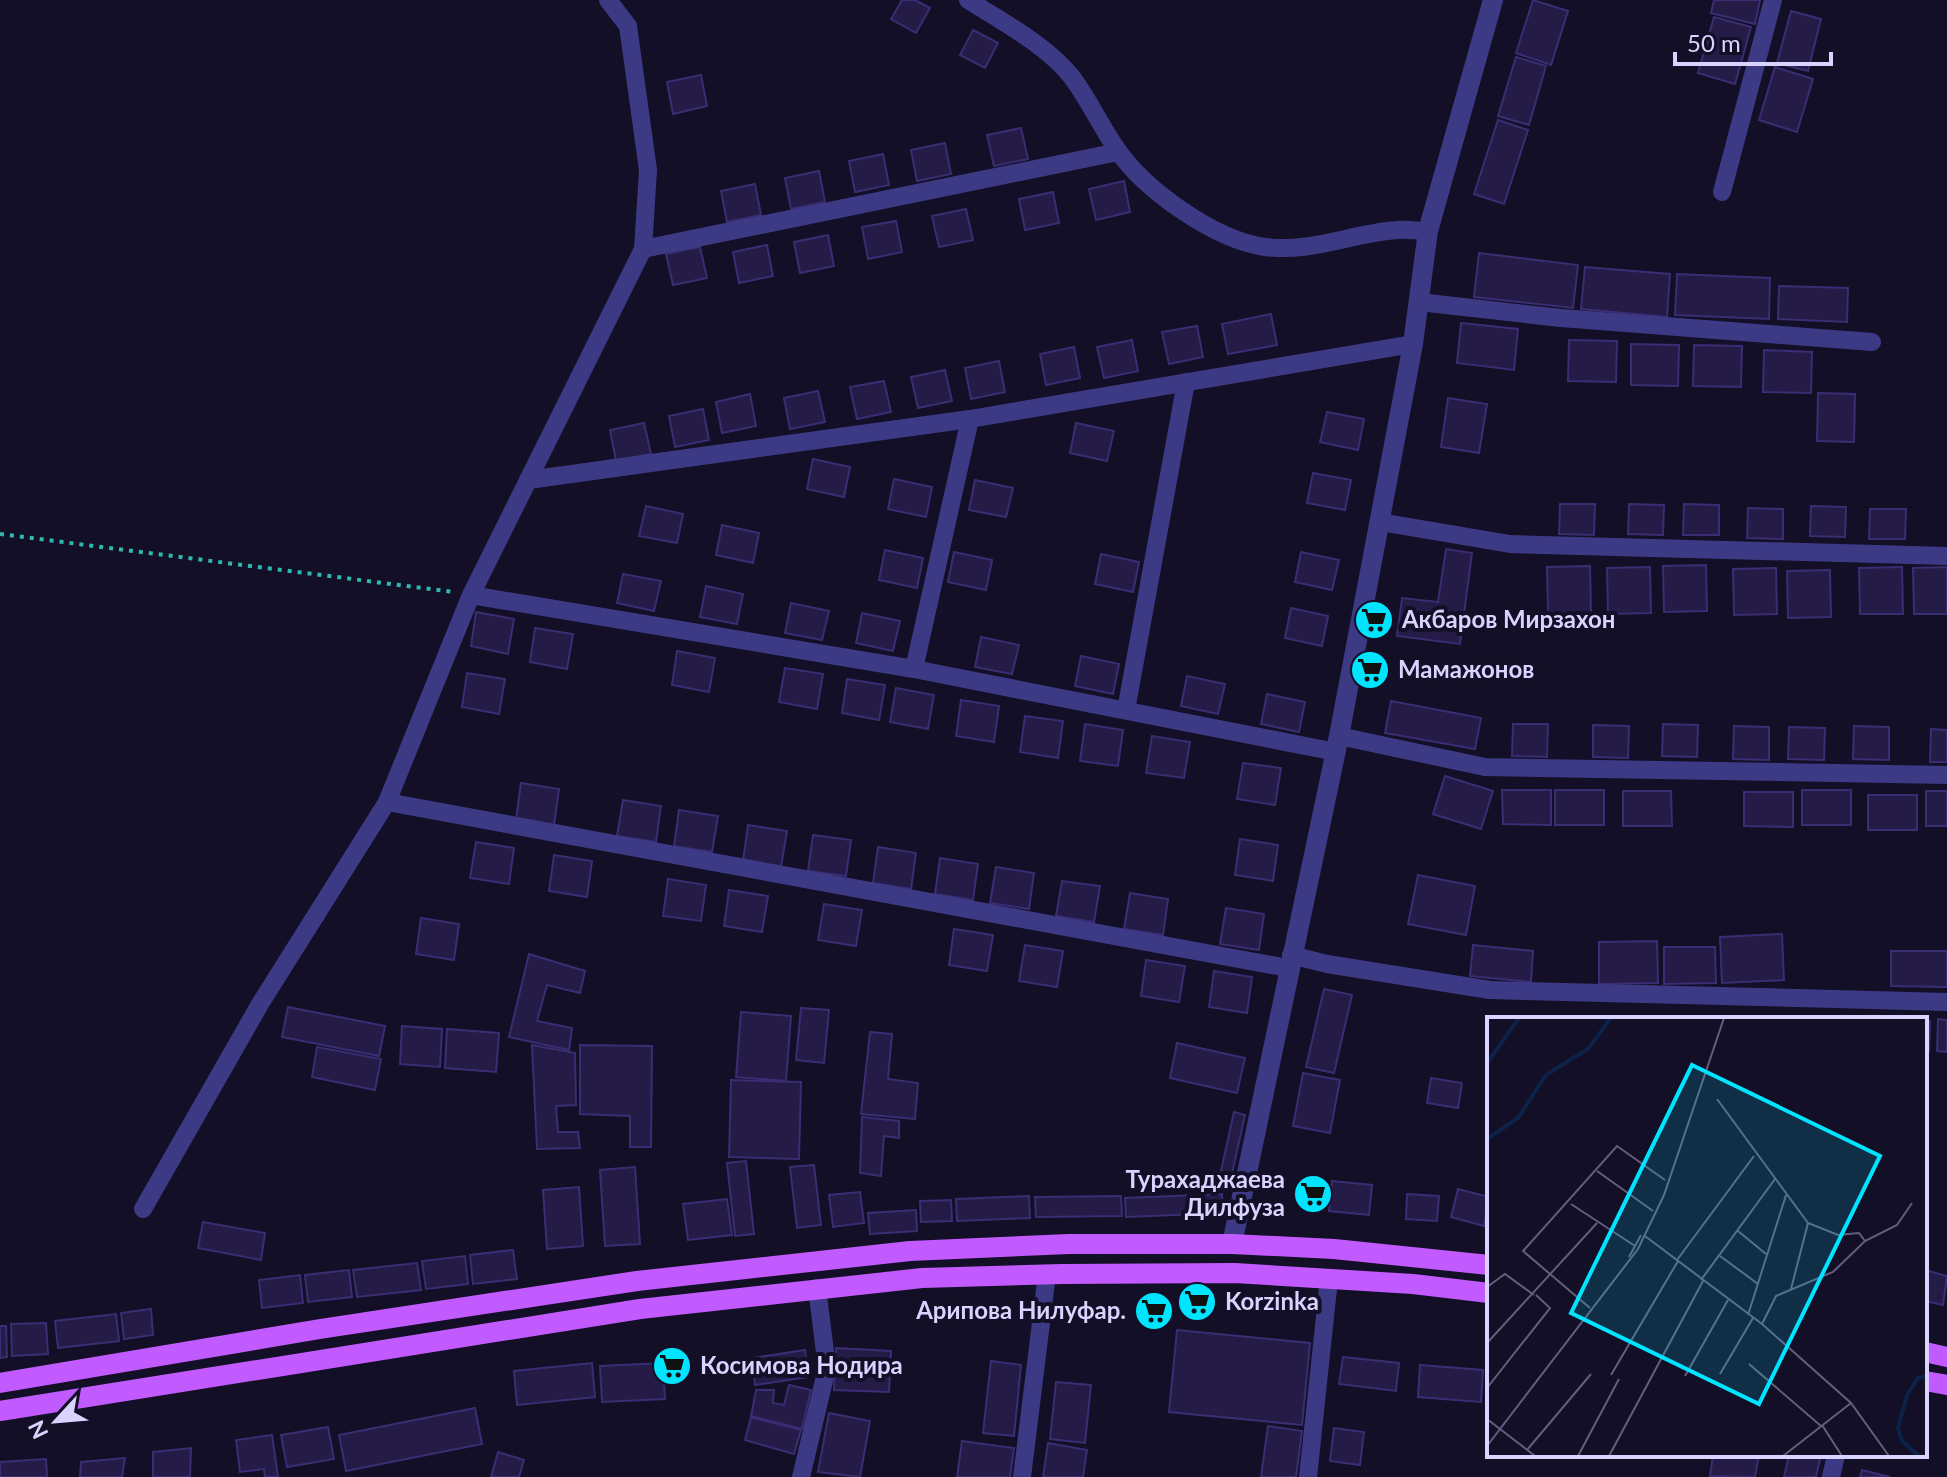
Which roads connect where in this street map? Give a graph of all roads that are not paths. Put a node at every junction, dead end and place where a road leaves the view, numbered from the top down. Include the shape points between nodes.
1 (608, 0) edge
2 (968, 0) edge
3 (1493, 0) edge
4 (1773, 0) edge
5 (1118, 152) junction
6 (1722, 192) dead end
7 (1428, 231) junction
8 (643, 249) junction
9 (1419, 302) junction
10 (1872, 342) dead end
11 (1413, 344) junction
12 (1186, 382) junction
13 (970, 419) junction
14 (528, 480) junction
15 (1380, 522) junction
16 (1947, 556) edge
17 (471, 595) junction
18 (914, 669) junction
19 (1126, 710) junction
20 (1338, 744) junction
21 (1947, 775) edge
22 (387, 802) junction
23 (1290, 962) junction
24 (1947, 1002) edge
25 (143, 1209) dead end
26 (1232, 1244) junction
27 (1487, 1265) edge
28 (1047, 1274) junction
29 (1329, 1279) junction
30 (637, 1281) junction
31 (817, 1288) junction
32 (1487, 1293) edge
33 (640, 1309) junction
34 (320, 1329) junction
35 (1927, 1352) edge
36 (1947, 1357) edge
37 (324, 1359) junction
38 (1927, 1381) edge
39 (0, 1383) edge
40 (1947, 1385) edge
41 (0, 1411) edge
42 (1836, 1457) edge
43 (801, 1477) edge
44 (1022, 1477) edge
45 (1308, 1477) edge
46 (1831, 1477) edge

1 - 8 street via 628,26 630,40 648,170
2 - 5 street via 1028,39 1070,75
3 - 7 street
4 - 6 street
5 - 7 street via 1159,192 1207,227 1263,247 1291,249 1397,230
5 - 8 street
7 - 9 street
8 - 14 street
9 - 10 street
9 - 11 street
11 - 12 street
11 - 15 street
12 - 13 street
12 - 19 street
13 - 14 street
13 - 18 street
14 - 17 street
15 - 16 street via 1510,544
15 - 20 street
17 - 18 street
17 - 22 street
18 - 19 street
19 - 20 street
20 - 21 street via 1485,767
20 - 23 street
22 - 23 street
22 - 25 street via 260,1004
23 - 24 street via 1490,990
23 - 26 street
26 - 27 main road
26 - 30 main road via 910,1251
28 - 29 main road via 1235,1273
28 - 31 main road
28 - 44 street
29 - 32 main road
29 - 45 street
30 - 33 main road
30 - 34 main road
31 - 33 main road
31 - 43 street via 827,1368
33 - 37 main road
34 - 37 main road
34 - 39 main road
35 - 36 main road
37 - 41 main road
38 - 40 main road
42 - 46 street

